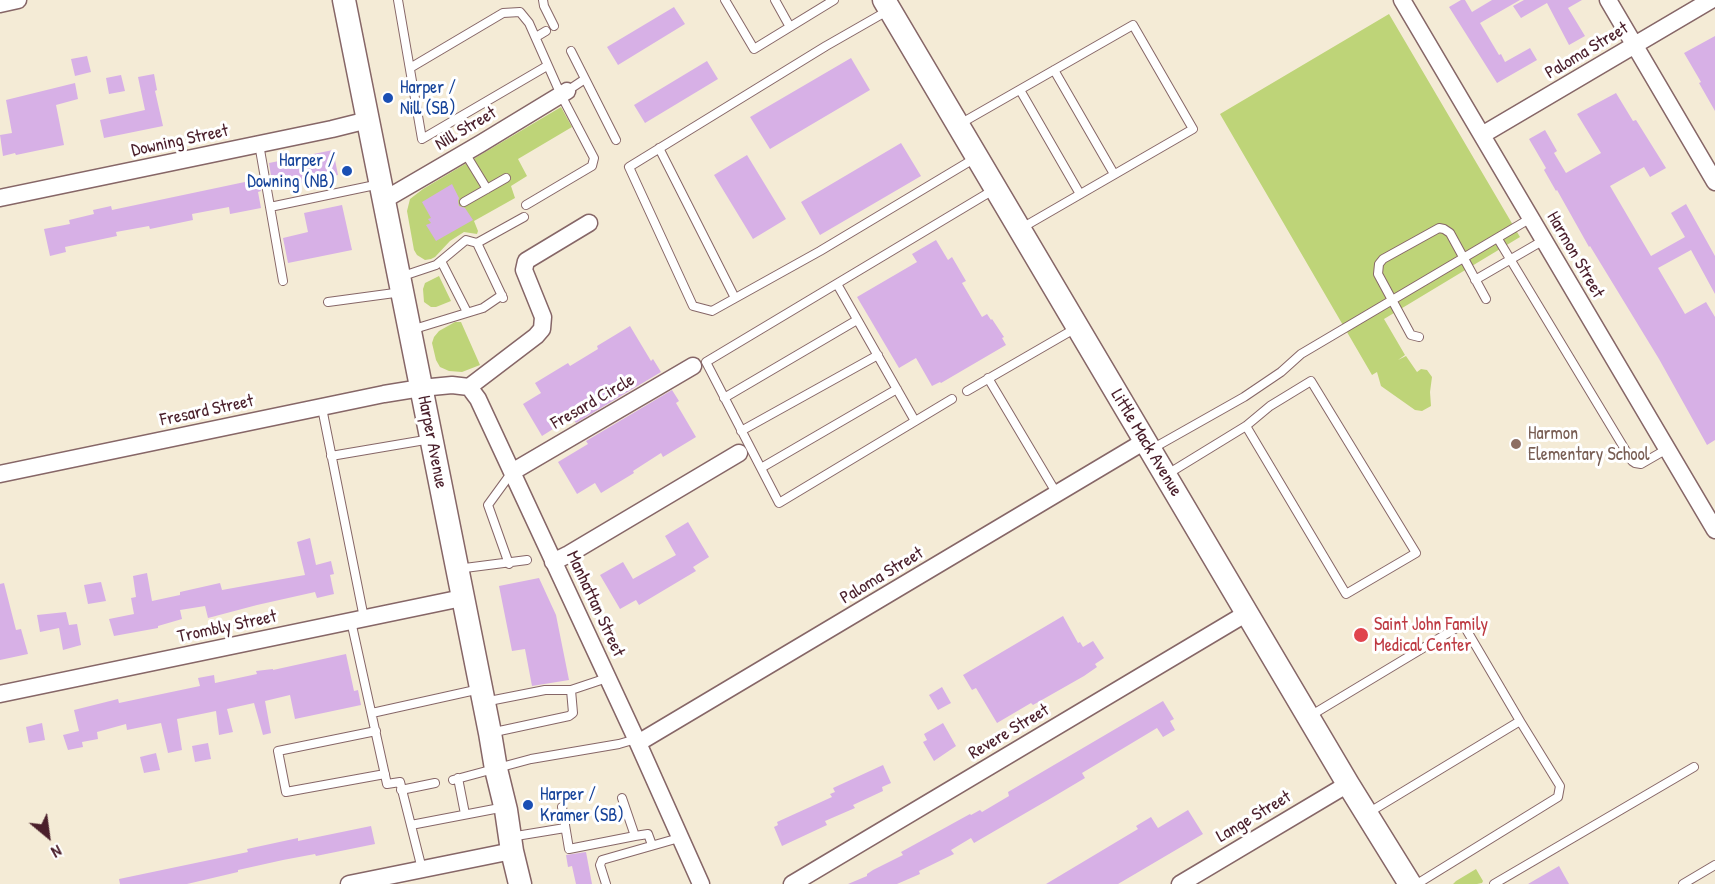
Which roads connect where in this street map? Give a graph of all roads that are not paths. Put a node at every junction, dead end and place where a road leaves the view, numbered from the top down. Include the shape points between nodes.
1 (18, 0) edge
2 (344, 0) edge
3 (398, 0) edge
4 (543, 0) edge
5 (725, 0) edge
6 (775, 0) edge
7 (834, 0) edge
8 (1402, 0) edge
9 (1608, 0) edge
10 (1711, 0) edge
11 (0, 4) edge
12 (886, 5) edge
13 (790, 27) junction
14 (536, 37) junction
15 (1634, 45) junction
16 (571, 51) dead end
17 (547, 66) junction
18 (410, 68) junction
19 (1054, 70) junction
20 (585, 79) junction
21 (1020, 90) junction
22 (564, 93) junction
23 (368, 120) junction
24 (958, 125) junction
25 (1482, 135) junction
26 (616, 140) dead end
27 (259, 144) junction
28 (659, 148) junction
29 (465, 153) junction
30 (977, 157) junction
31 (1114, 174) junction
32 (506, 178) dead end
33 (1715, 182) edge
34 (487, 189) junction
35 (995, 189) junction
36 (382, 192) junction
37 (1080, 194) junction
38 (0, 198) edge
39 (464, 202) dead end
40 (526, 205) dead end
41 (270, 207) junction
42 (524, 217) dead end
43 (1531, 218) junction
44 (589, 223) dead end
45 (1019, 229) junction
46 (1498, 239) junction
47 (1544, 240) junction
48 (477, 243) junction
49 (1463, 259) junction
50 (1510, 260) junction
51 (441, 261) junction
52 (1475, 280) junction
53 (284, 281) dead end
54 (837, 284) junction
55 (401, 285) junction
56 (735, 298) junction
57 (1393, 300) junction
58 (1486, 300) dead end
59 (328, 302) dead end
60 (467, 312) junction
61 (857, 320) junction
62 (1078, 327) junction
63 (410, 331) junction
64 (1419, 337) dead end
65 (878, 355) junction
66 (699, 364) junction
67 (988, 378) junction
68 (469, 387) junction
69 (421, 388) junction
70 (897, 389) junction
71 (967, 392) dead end
72 (724, 398) junction
73 (952, 399) dead end
74 (322, 408) junction
75 (915, 421) junction
76 (1246, 426) junction
77 (741, 431) junction
78 (431, 439) junction
79 (1148, 446) junction
80 (1667, 449) junction
81 (739, 453) dead end
82 (332, 456) junction
83 (760, 468) junction
84 (512, 472) junction
85 (0, 474) edge
86 (1166, 476) junction
87 (1057, 494) junction
88 (1715, 530) edge
89 (527, 561) dead end
90 (553, 562) junction
91 (509, 564) junction
92 (457, 569) junction
93 (462, 598) junction
94 (1247, 613) junction
95 (358, 620) junction
96 (607, 678) junction
97 (571, 690) junction
98 (0, 694) edge
99 (482, 696) junction
100 (372, 713) junction
101 (1308, 717) junction
102 (1520, 721) junction
103 (376, 730) junction
104 (490, 733) junction
105 (637, 741) junction
106 (1694, 767) dead end
107 (496, 769) junction
108 (385, 774) junction
109 (435, 783) dead end
110 (1348, 784) junction
111 (402, 790) junction
112 (622, 798) dead end
113 (505, 807) junction
114 (562, 807) dead end
115 (1367, 813) junction
116 (465, 814) junction
117 (411, 825) junction
118 (565, 828) junction
119 (635, 836) junction
120 (679, 838) junction
121 (511, 844) junction
122 (652, 845) junction
123 (1715, 865) edge
124 (422, 869) junction
125 (349, 884) edge
126 (520, 884) edge
127 (606, 884) edge
128 (700, 884) edge
129 (792, 884) edge
130 (1180, 884) edge
131 (1410, 884) edge
132 (1417, 884) edge
133 (1494, 884) edge
134 (1683, 884) edge

1 - 11 street
2 - 23 main road, Harper Avenue
3 - 18 lane
4 - 14 lane via 550,29
5 - 13 lane via 754,49
6 - 13 lane
7 - 13 lane
8 - 25 street, Harmon Street
9 - 15 street
10 - 15 street, Paloma Street
12 - 24 main road, Little Mack Avenue
12 - 28 lane
14 - 17 lane
14 - 18 lane via 520,12 503,13
15 - 25 street, Paloma Street
15 - 33 street
16 - 20 lane
17 - 18 lane via 422,139
17 - 22 lane
19 - 21 lane
19 - 31 lane
19 - 31 lane via 1133,25 1193,129
20 - 22 lane
20 - 26 lane
21 - 24 lane
21 - 37 lane
22 - 29 street, Nill Street
22 - 40 lane via 594,158 592,166
23 - 27 street, Downing Street
23 - 36 main road, Harper Avenue
24 - 30 main road, Little Mack Avenue
25 - 43 street, Harmon Street
27 - 38 street, Downing Street
27 - 41 lane
28 - 56 lane
28 - 56 lane via 629,167 693,306 712,311
29 - 34 lane
29 - 36 street, Nill Street
30 - 35 main road, Little Mack Avenue
30 - 56 lane
31 - 37 lane
32 - 34 lane
34 - 39 lane
35 - 45 main road, Little Mack Avenue
35 - 54 lane
36 - 41 lane
36 - 55 main road, Harper Avenue
37 - 45 lane
41 - 53 lane
42 - 48 lane
43 - 46 lane
43 - 47 street, Harmon Street
44 - 68 street via 526,261 524,270 543,317 542,329
45 - 62 main road, Little Mack Avenue
46 - 49 lane
46 - 50 lane
47 - 50 lane
47 - 80 street, Harmon Street
48 - 51 lane via 466,240
48 - 60 lane via 503,297
49 - 52 lane
49 - 57 lane
49 - 57 lane via 1450,233 1439,228 1383,259 1378,274
50 - 52 lane
50 - 80 lane via 1632,460 1641,464
51 - 55 lane
51 - 60 lane
52 - 58 lane
54 - 61 lane
54 - 66 lane
55 - 59 lane
55 - 63 main road, Harper Avenue
57 - 64 lane via 1411,335
57 - 79 lane via 1301,354 1244,397
60 - 63 lane
61 - 65 lane
61 - 72 lane
62 - 67 lane
62 - 79 main road, Little Mack Avenue
63 - 69 main road, Harper Avenue
65 - 70 lane
65 - 77 lane
66 - 72 lane
66 - 84 street, Fresard Circle
67 - 71 lane
67 - 87 lane
68 - 69 street
68 - 84 street, Manhattan Street
69 - 74 street, Fresard Street
69 - 78 main road, Harper Avenue
70 - 75 lane
70 - 83 lane
72 - 77 lane
73 - 75 lane
74 - 82 lane
74 - 85 street, Fresard Street
75 - 83 lane via 778,503
76 - 76 lane via 1311,381 1416,553 1346,594
76 - 86 lane
77 - 83 lane
78 - 82 lane
78 - 92 main road, Harper Avenue
79 - 86 main road, Little Mack Avenue
79 - 87 street, Paloma Street
80 - 88 street, Harmon Street
81 - 90 street
82 - 95 lane
84 - 90 street, Manhattan Street
84 - 91 lane via 488,505
86 - 94 main road, Little Mack Avenue
87 - 105 street, Paloma Street
89 - 91 lane
90 - 96 street, Manhattan Street
91 - 92 lane
92 - 93 main road, Harper Avenue
93 - 95 street, Trombly Street
93 - 99 main road, Harper Avenue
94 - 101 main road, Little Mack Avenue
94 - 129 street, Revere Street
95 - 98 street, Trombly Street
95 - 100 lane
96 - 97 lane
96 - 105 street, Manhattan Street
97 - 99 lane
97 - 104 lane via 573,713 569,716
99 - 100 lane
99 - 104 main road, Harper Avenue
100 - 103 lane
101 - 102 lane via 1463,624
101 - 110 main road, Little Mack Avenue
102 - 115 lane
102 - 132 lane via 1560,786 1558,797
103 - 108 lane
103 - 108 lane via 278,751 286,792
104 - 107 main road, Harper Avenue
105 - 107 lane
105 - 120 street, Manhattan Street
106 - 133 lane
107 - 113 main road, Harper Avenue
107 - 116 lane via 455,779
108 - 111 lane via 387,784 400,782
109 - 111 lane
110 - 115 main road, Little Mack Avenue
110 - 130 street, Lange Street
111 - 117 lane
112 - 119 lane
113 - 116 lane
113 - 121 main road, Harper Avenue
114 - 118 lane
115 - 131 main road, Little Mack Avenue
116 - 117 lane
117 - 124 lane
118 - 119 lane via 569,849
118 - 121 lane
119 - 122 lane via 648,834
120 - 122 lane
120 - 128 street, Manhattan Street
121 - 124 street
121 - 126 main road, Harper Avenue
122 - 127 lane via 602,860
123 - 134 lane
124 - 125 street

